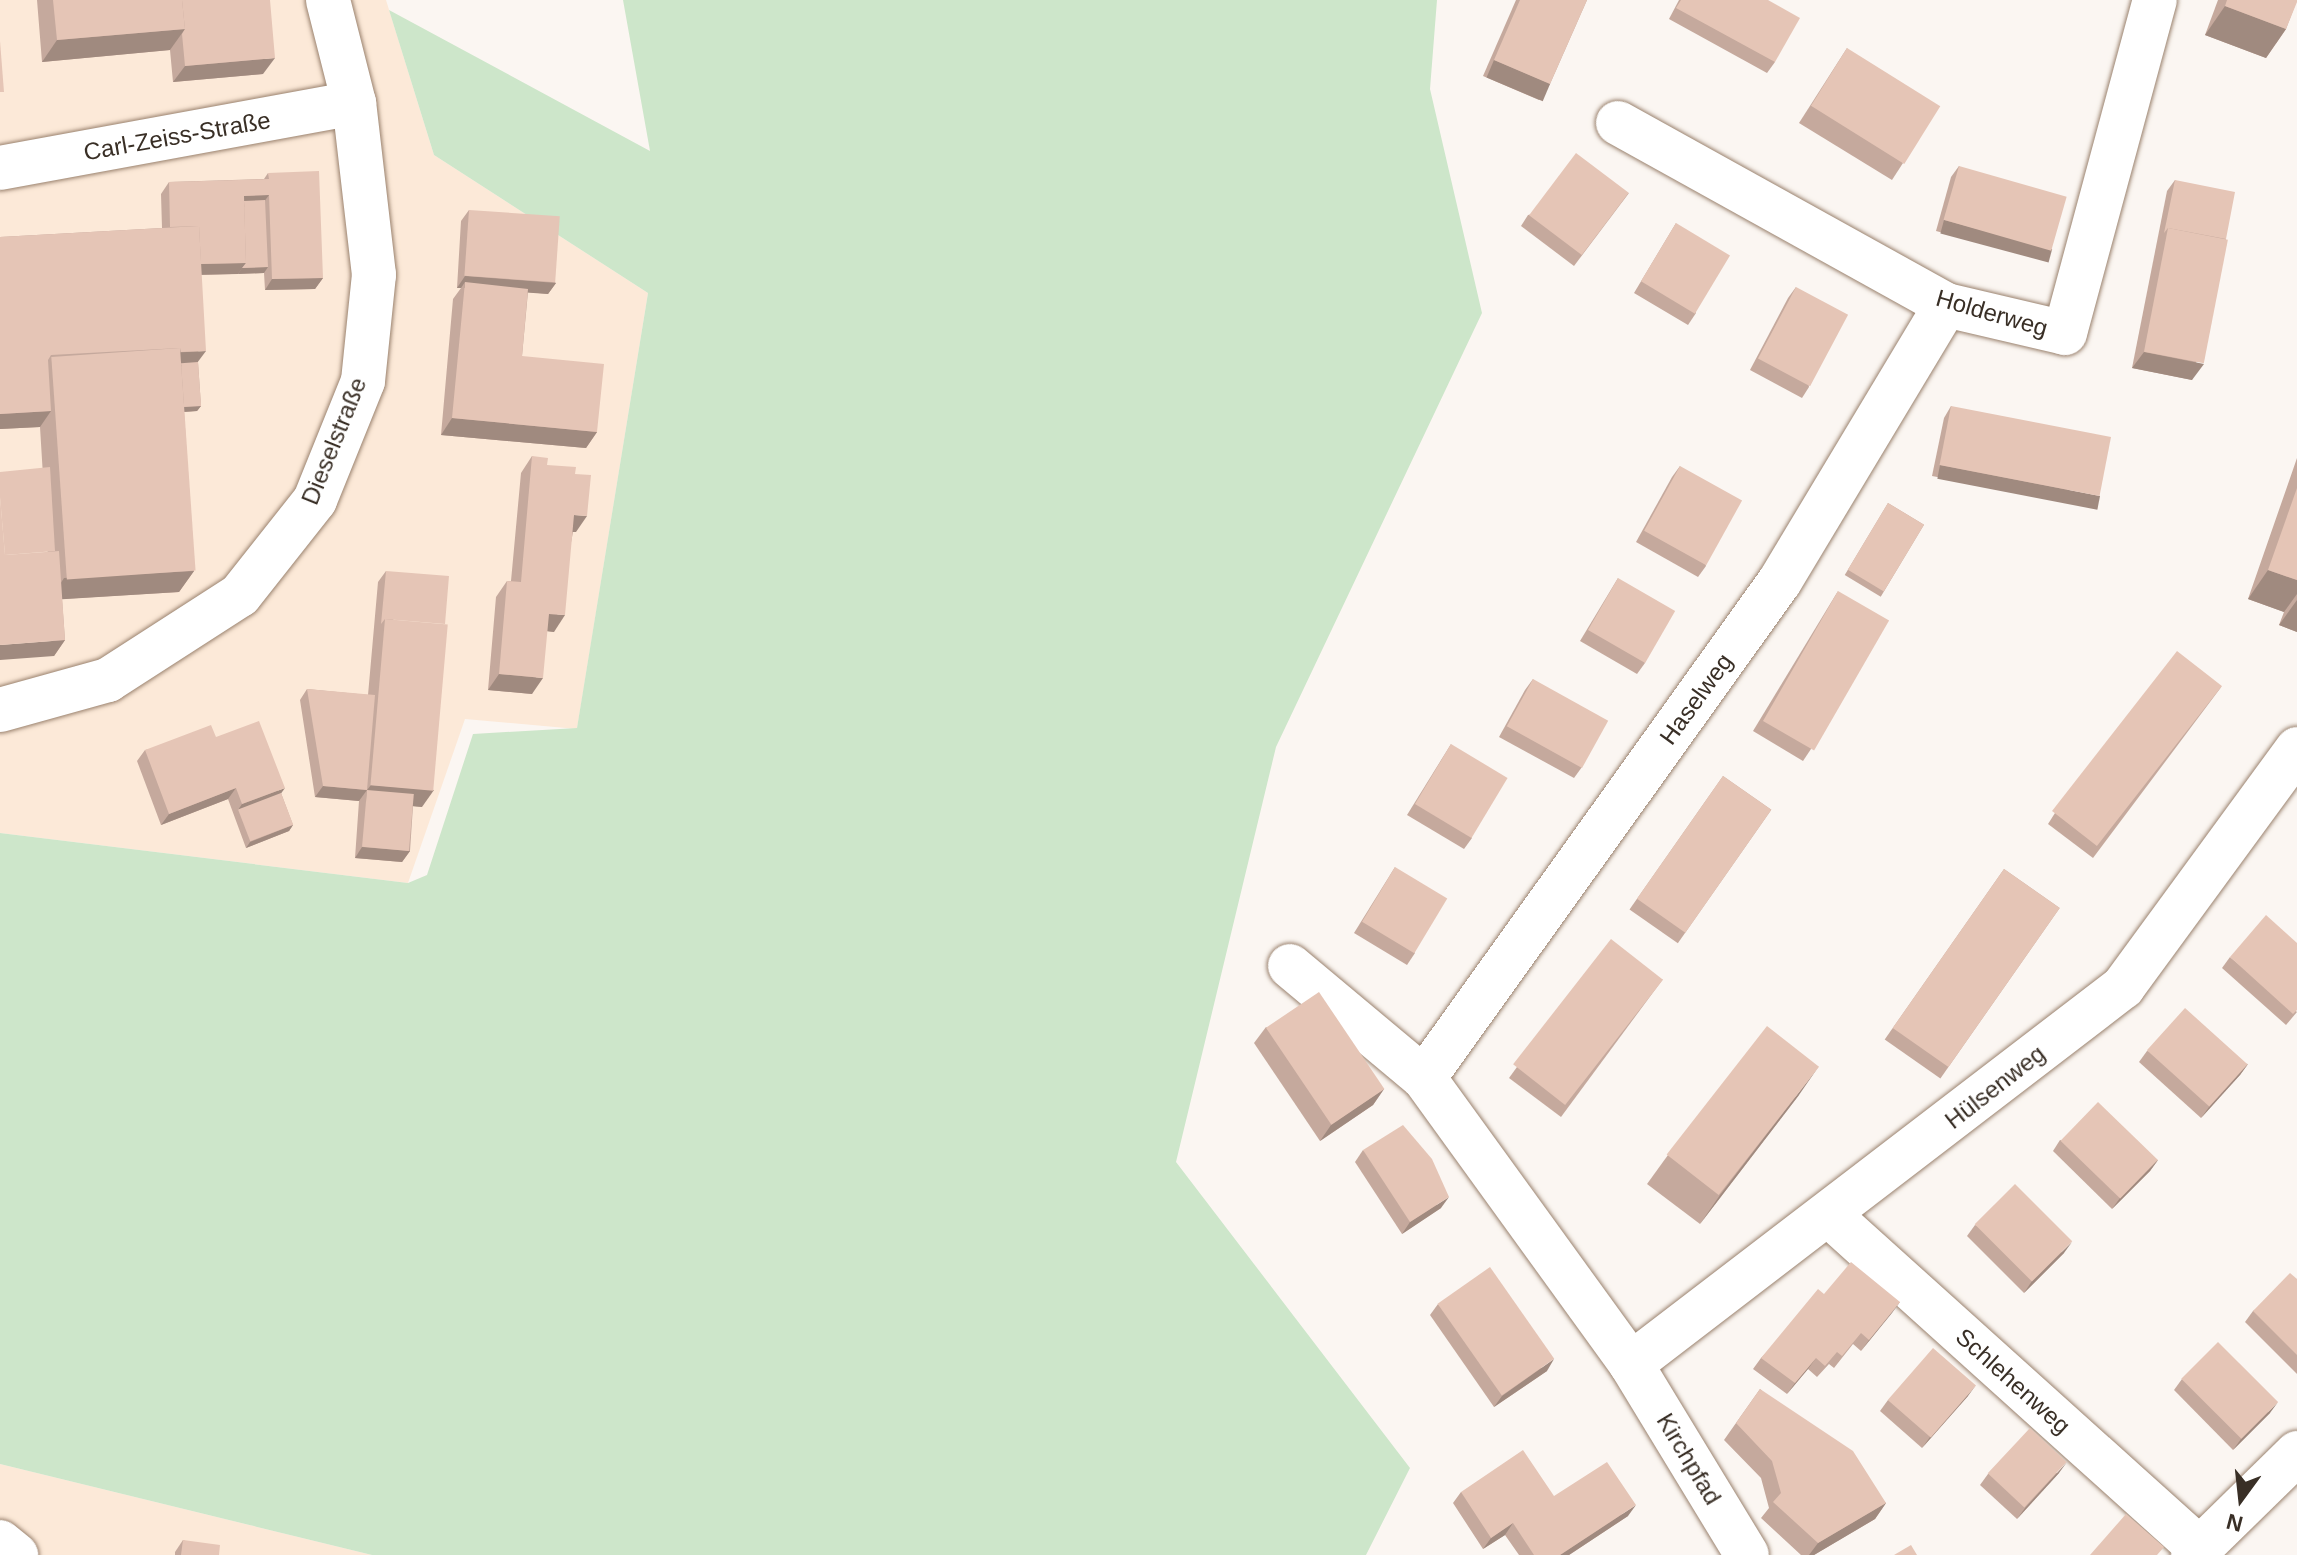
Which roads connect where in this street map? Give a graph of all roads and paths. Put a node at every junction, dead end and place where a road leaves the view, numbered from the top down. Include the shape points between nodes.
1 (328, 0) edge
2 (2155, 0) edge
3 (354, 103) junction
4 (1618, 123) dead end
5 (0, 168) edge
6 (1946, 305) junction
7 (0, 710) edge
8 (2297, 749) edge
9 (1290, 966) dead end
10 (1424, 1078) junction
11 (1829, 1215) junction
12 (1631, 1364) junction
13 (2297, 1453) edge
14 (0, 1542) edge
15 (2195, 1551) edge
16 (16, 1555) edge
17 (1747, 1555) edge

1 - 3 street, Dieselstraße
2 - 6 street, Holderweg via 2065,333
3 - 5 street, Carl-Zeiss-Straße
3 - 7 street, Dieselstraße via 374,275 363,381 315,500 240,595 108,680
4 - 6 street, Holderweg
6 - 10 street, Haselweg via 1780,581
8 - 11 street, Hülsenweg via 2123,987
9 - 10 street
10 - 12 street
11 - 12 street, Hülsenweg
11 - 15 street, Schlehenweg
12 - 17 street, Kirchpfad
13 - 15 street, Schlehenweg
14 - 16 street

